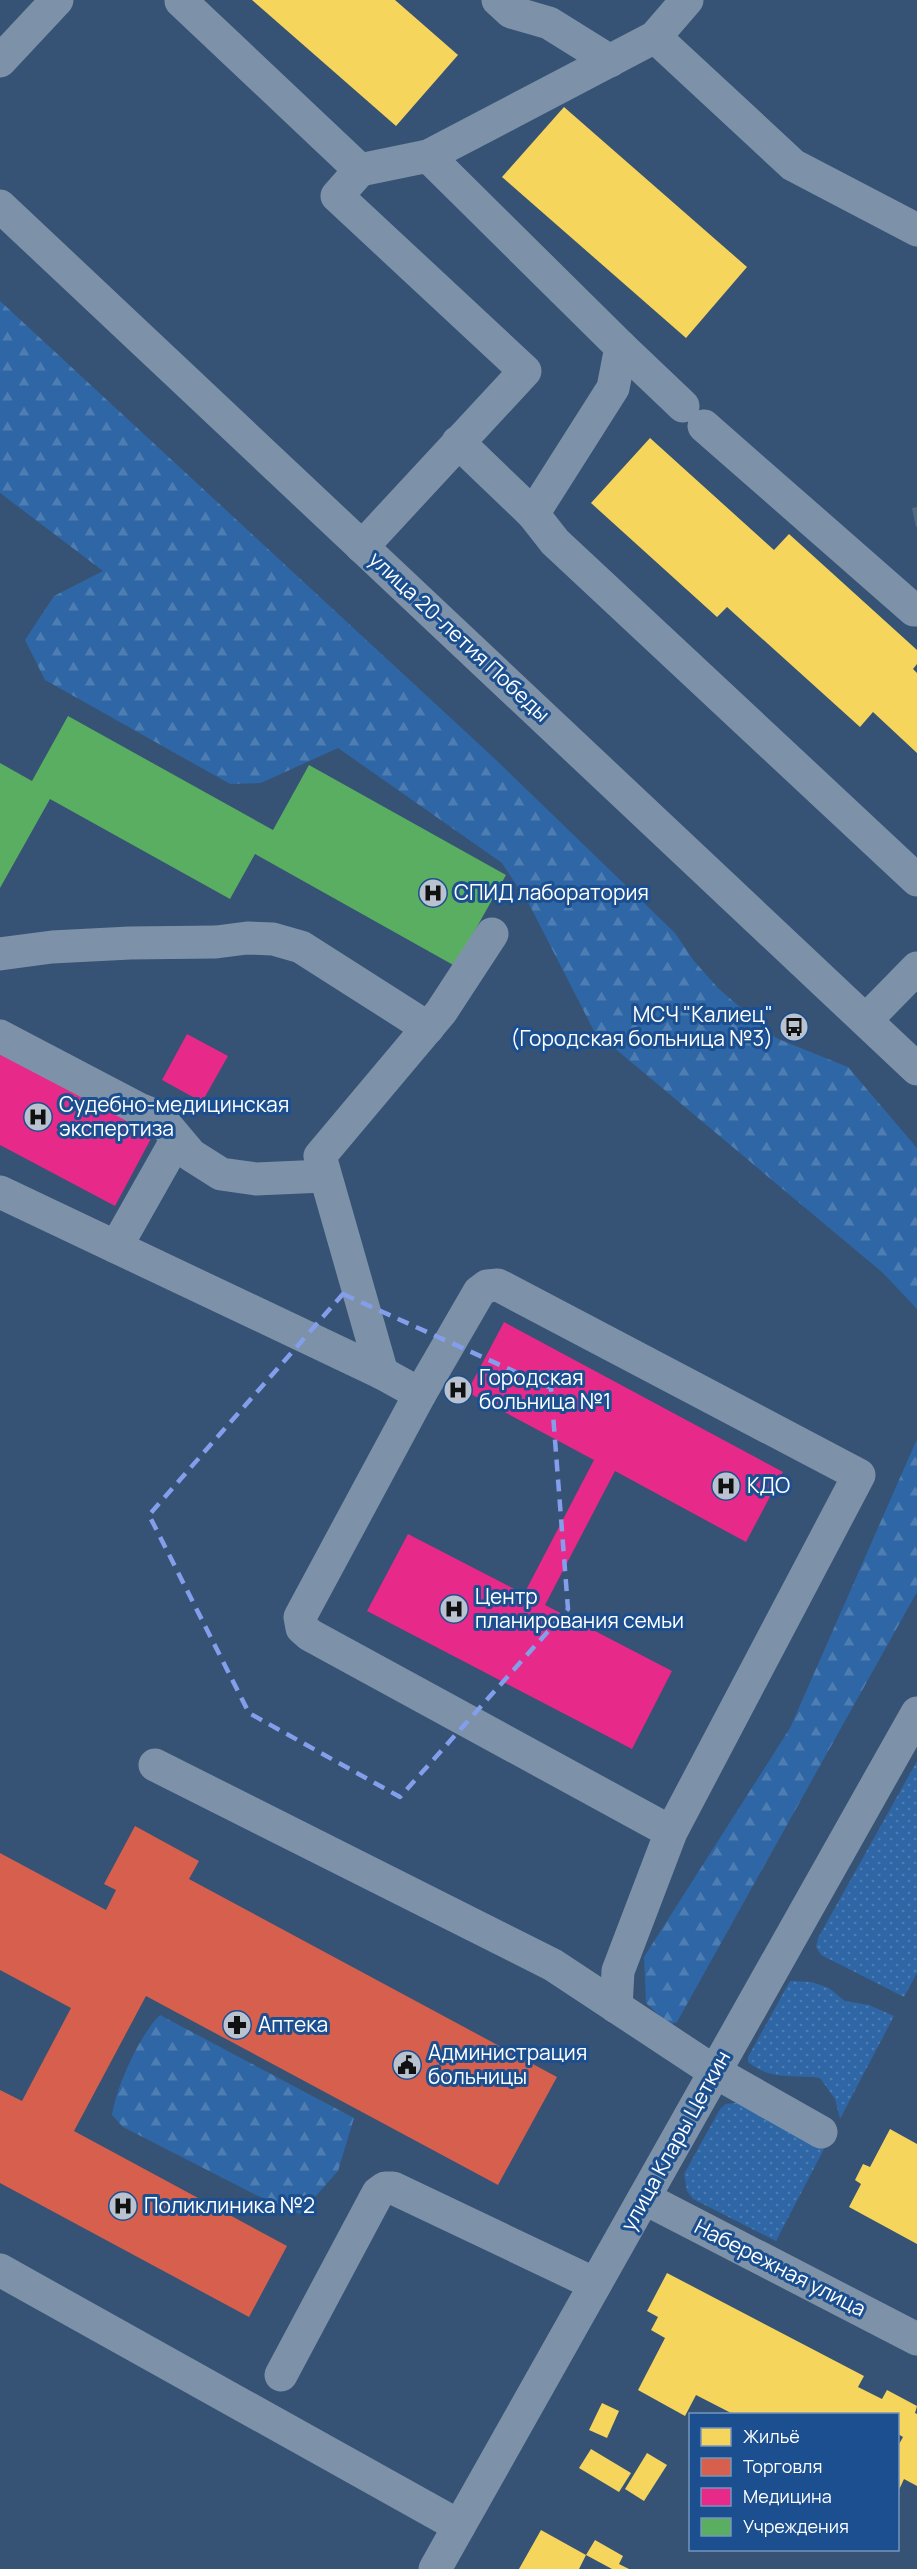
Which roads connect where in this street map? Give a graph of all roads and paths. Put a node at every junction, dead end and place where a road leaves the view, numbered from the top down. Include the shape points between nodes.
1 (57, 0) edge
2 (498, 0) edge
3 (687, 0) edge
4 (181, 1) edge
5 (655, 37) junction
6 (0, 61) edge
7 (609, 61) junction
8 (428, 156) junction
9 (360, 170) junction
10 (0, 206) edge
11 (917, 230) edge
12 (621, 347) junction
13 (458, 442) junction
14 (533, 514) junction
15 (362, 547) junction
16 (917, 610) edge
17 (917, 880) edge
18 (492, 934) dead end
19 (0, 954) edge
20 (917, 969) edge
21 (866, 1020) junction
22 (428, 1028) junction
23 (0, 1036) edge
24 (917, 1069) edge
25 (177, 1139) junction
26 (324, 1176) junction
27 (0, 1192) edge
28 (116, 1248) junction
29 (382, 1373) junction
30 (420, 1394) junction
31 (916, 1718) edge
32 (155, 1765) dead end
33 (671, 1832) junction
34 (616, 2007) junction
35 (715, 2072) junction
36 (821, 2132) dead end
37 (644, 2198) junction
38 (0, 2270) edge
39 (595, 2283) junction
40 (917, 2339) edge
41 (281, 2374) dead end
42 (459, 2526) junction
43 (435, 2569) edge

1 - 6 street
2 - 7 street via 511,12 549,23
3 - 5 street
4 - 9 street
5 - 7 street
5 - 11 street via 793,165
7 - 8 street
8 - 9 street
8 - 12 street
9 - 13 street via 338,195 525,371
10 - 15 street, улица 20-летия Победы
12 - 14 street via 613,388
12 - 16 street via 694,416
13 - 14 street
13 - 15 street
14 - 17 street via 555,542
15 - 21 street, улица 20-летия Победы
18 - 22 street
19 - 22 street via 52,947 273,939 302,946
20 - 21 street
21 - 24 street, улица 20-летия Победы
22 - 26 street via 320,1156
23 - 25 street via 159,1117
25 - 26 street via 191,1155 221,1174 256,1179
25 - 28 street
26 - 29 street
27 - 28 street
28 - 29 street
29 - 30 street
30 - 33 street via 300,1617 302,1628
30 - 33 street via 479,1292 498,1285 859,1475
31 - 35 street, улица Клары Цеткин
32 - 34 street via 552,1965
33 - 34 street via 618,1971
34 - 35 street
35 - 36 street
35 - 37 street, улица Клары Цеткин
37 - 39 street, улица Клары Цеткин
37 - 40 street, Набережная улица
38 - 42 street
39 - 41 street via 393,2188 385,2188 378,2193
39 - 42 street, улица Клары Цеткин
42 - 43 street, улица Клары Цеткин

